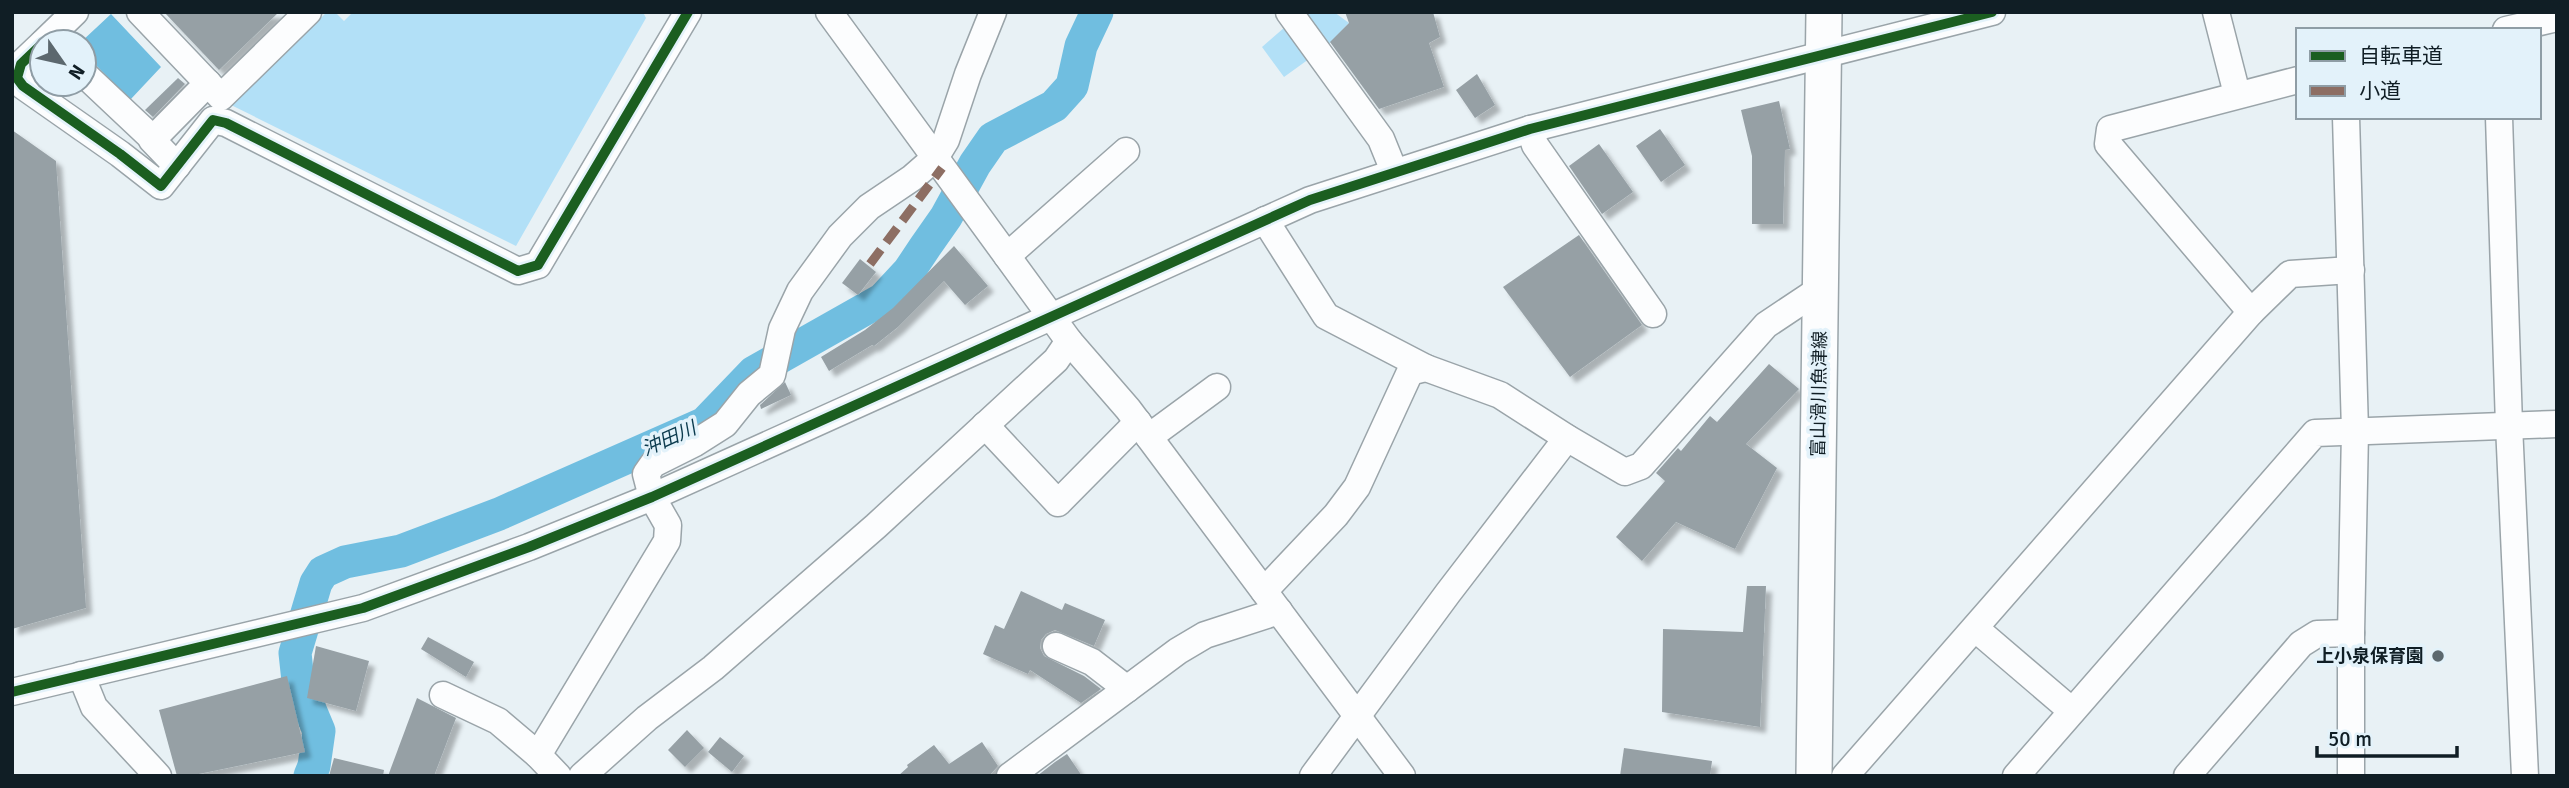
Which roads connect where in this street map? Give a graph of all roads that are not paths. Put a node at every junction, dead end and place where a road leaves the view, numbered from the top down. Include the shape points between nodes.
1 (75, 12) edge
2 (140, 12) edge
3 (308, 12) edge
4 (688, 12) edge
5 (829, 12) edge
6 (993, 12) edge
7 (1289, 12) edge
8 (1824, 12) edge
9 (1992, 12) edge
10 (2216, 12) edge
11 (2557, 18) edge
12 (58, 28) edge
13 (2514, 28) edge
14 (1822, 56) junction
15 (28, 57) edge
16 (15, 80) edge
17 (2296, 80) edge
18 (208, 83) junction
19 (98, 87) edge
20 (2237, 94) junction
21 (2346, 119) edge
22 (2499, 119) edge
23 (1530, 129) junction
24 (153, 139) junction
25 (1126, 150) dead end
26 (935, 158) junction
27 (177, 166) junction
28 (1394, 171) junction
29 (1265, 220) junction
30 (1007, 256) junction
31 (2351, 270) junction
32 (1820, 289) junction
33 (2251, 312) junction
34 (1653, 314) dead end
35 (1052, 316) junction
36 (1069, 341) junction
37 (1426, 368) junction
38 (1216, 387) dead end
39 (2557, 424) edge
40 (985, 425) junction
41 (2509, 425) junction
42 (1144, 429) junction
43 (2356, 431) junction
44 (1567, 438) junction
45 (652, 497) junction
46 (1272, 601) junction
47 (1976, 629) junction
48 (2351, 633) junction
49 (1056, 646) dead end
50 (81, 675) junction
51 (1127, 689) junction
52 (12, 692) edge
53 (443, 695) dead end
54 (2072, 711) junction
55 (1356, 715) junction
56 (538, 755) junction
57 (158, 776) edge
58 (558, 776) edge
59 (582, 776) edge
60 (1010, 776) edge
61 (1313, 776) edge
62 (1402, 776) edge
63 (1814, 776) edge
64 (1845, 776) edge
65 (2016, 776) edge
66 (2187, 776) edge
67 (2351, 776) edge
68 (2525, 776) edge

1 - 12 street
2 - 18 street
3 - 18 street via 221,97
4 - 27 street via 538,265 518,271 226,123 213,120
5 - 26 street
6 - 26 street via 946,140
7 - 28 street via 1381,139
8 - 14 main road, 富山滑川魚津線
9 - 14 street
10 - 20 street
11 - 13 street
14 - 23 street
14 - 32 main road, 富山滑川魚津線
15 - 16 street
16 - 27 street via 161,186
17 - 20 street
18 - 24 street
19 - 24 street
20 - 33 street via 2110,129 2108,144
21 - 31 street
22 - 41 street
23 - 28 street
23 - 34 street via 1535,145
24 - 27 street
25 - 30 street
26 - 30 street
26 - 45 street via 869,207 840,236 800,291 782,329 772,375 725,424 653,464 646,474
28 - 29 street
29 - 35 street
29 - 37 street via 1326,316
30 - 35 street
31 - 33 street via 2290,274
31 - 43 street
32 - 44 street via 1766,325 1640,466 1625,472
32 - 63 main road, 富山滑川魚津線
33 - 47 street
35 - 36 street
35 - 45 street
36 - 40 street via 1056,360
36 - 42 street
37 - 44 street via 1500,395
37 - 46 street via 1410,372 1357,487
38 - 42 street
39 - 41 street
40 - 42 street via 1058,503
40 - 59 street via 713,668
41 - 43 street
41 - 68 street
42 - 46 street
43 - 48 street
43 - 54 street via 2315,433
44 - 55 street
45 - 50 street via 363,608
45 - 56 street via 668,525 667,541
46 - 51 street via 1178,651
46 - 55 street
47 - 54 street
47 - 64 street
48 - 66 street via 2317,634 2301,644
48 - 67 street
49 - 51 street via 1093,662
50 - 52 street
50 - 57 street via 94,707
51 - 60 street
53 - 56 street via 498,721
54 - 65 street
55 - 61 street
55 - 62 street
56 - 58 street

